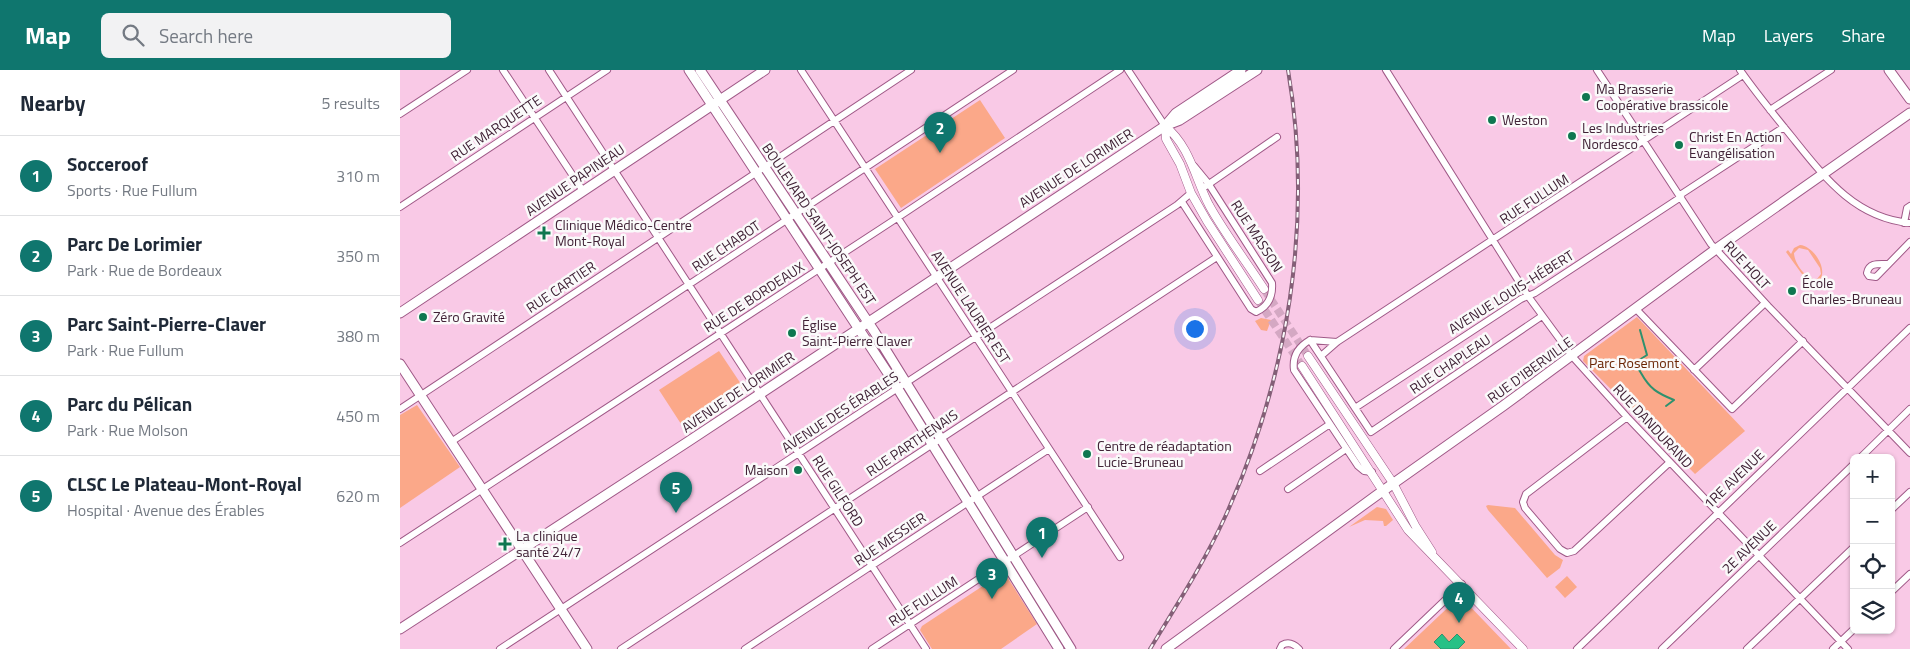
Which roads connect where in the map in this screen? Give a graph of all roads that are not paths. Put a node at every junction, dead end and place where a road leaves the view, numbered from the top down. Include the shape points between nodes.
1 (467, 70) edge
2 (503, 70) edge
3 (549, 70) edge
4 (607, 70) edge
5 (688, 70) edge
6 (700, 70) edge
7 (764, 70) edge
8 (801, 70) edge
9 (911, 70) edge
10 (1013, 70) edge
11 (1120, 70) edge
12 (1128, 70) edge
13 (1241, 70) edge
14 (1257, 70) edge
15 (1386, 70) edge
16 (1597, 70) edge
17 (1831, 70) edge
18 (1889, 70) edge
19 (1742, 72) edge
20 (567, 96) junction
21 (1910, 99) edge
22 (721, 100) junction
23 (712, 105) junction
24 (1770, 110) junction
25 (1910, 113) edge
26 (400, 114) edge
27 (535, 118) junction
28 (834, 121) junction
29 (1165, 126) junction
30 (1784, 127) junction
31 (1277, 137) dead end
32 (1644, 141) junction
33 (866, 168) junction
34 (614, 170) junction
35 (761, 170) junction
36 (1822, 174) junction
37 (1205, 186) junction
38 (583, 191) junction
39 (1191, 192) junction
40 (1680, 196) junction
41 (1182, 202) junction
42 (1910, 206) edge
43 (400, 207) edge
44 (792, 217) junction
45 (898, 218) junction
46 (1907, 223) edge
47 (658, 237) junction
48 (1493, 241) junction
49 (1910, 242) edge
50 (1716, 249) junction
51 (1217, 257) junction
52 (828, 263) junction
53 (1888, 264) dead end
54 (820, 269) junction
55 (937, 276) junction
56 (690, 285) junction
57 (1264, 289) tunnel mouth
58 (1528, 296) junction
59 (1258, 300) tunnel mouth
60 (1765, 303) junction
61 (1636, 309) junction
62 (400, 313) edge
63 (1542, 316) junction
64 (868, 322) junction
65 (859, 328) junction
66 (1910, 328) edge
67 (721, 334) junction
68 (976, 337) junction
69 (1310, 340) junction
70 (1803, 340) junction
71 (1337, 342) junction
72 (1308, 356) tunnel mouth
73 (1322, 356) junction
74 (1572, 356) junction
75 (400, 364) edge
76 (1302, 366) tunnel mouth
77 (1694, 370) junction
78 (906, 383) junction
79 (898, 388) junction
80 (1848, 388) junction
81 (1012, 392) junction
82 (759, 394) junction
83 (420, 396) junction
84 (1355, 408) junction
85 (400, 409) edge
86 (1910, 409) edge
87 (1627, 417) junction
88 (1330, 424) junction
89 (1888, 430) junction
90 (941, 439) junction
91 (451, 442) junction
92 (932, 444) junction
93 (1049, 449) junction
94 (1346, 449) junction
95 (1910, 453) edge
96 (799, 454) junction
97 (1864, 454) edge
98 (1670, 462) junction
99 (1850, 468) edge
100 (1260, 471) dead end
101 (1372, 472) junction
102 (1393, 484) junction
103 (1288, 489) dead end
104 (483, 490) junction
105 (1384, 491) junction
106 (1910, 492) edge
107 (973, 500) junction
108 (1895, 506) edge
109 (1088, 507) junction
110 (834, 509) junction
111 (1717, 513) junction
112 (400, 544) edge
113 (522, 550) junction
114 (1850, 550) edge
115 (1432, 554) junction
116 (1759, 554) junction
117 (1014, 556) junction
118 (1120, 557) dead end
119 (1005, 562) junction
120 (871, 567) junction
121 (1910, 574) edge
122 (1462, 584) junction
123 (1894, 589) edge
124 (1800, 598) junction
125 (561, 609) junction
126 (910, 624) junction
127 (400, 628) edge
128 (1850, 633) edge
129 (1841, 641) junction
130 (500, 649) edge
131 (587, 649) edge
132 (621, 649) edge
133 (745, 649) edge
134 (872, 649) edge
135 (926, 649) edge
136 (1059, 649) edge
137 (1071, 649) edge
138 (1166, 649) edge
139 (1280, 649) edge
140 (1299, 649) edge
141 (1394, 649) edge
142 (1523, 649) edge
143 (1576, 649) edge
144 (1662, 649) edge
145 (1747, 649) edge
146 (1833, 649) edge
147 (1848, 649) edge

1 - 26 street
2 - 27 street
3 - 20 street, RUE GILFORD
4 - 20 street, RUE MARQUETTE
5 - 23 main road, BOULEVARD SAINT-JOSEPH EST
6 - 22 main road, BOULEVARD SAINT-JOSEPH EST
7 - 22 main road, AVENUE PAPINEAU
8 - 28 street, AVENUE LAURIER EST
9 - 28 street, RUE CARTIER
10 - 33 street, RUE CHABOT
11 - 45 street, RUE DE BORDEAUX
12 - 29 street, RUE MASSON
13 - 29 main road, AVENUE DE LORIMIER via 1176,113
14 - 29 main road, AVENUE DE LORIMIER via 1180,120
15 - 48 street, RUE DANDURAND
16 - 32 street, RUE HOLT
17 - 24 street
18 - 21 main road
19 - 24 street
19 - 32 street, RUE FULLUM
20 - 27 street, RUE MARQUETTE
20 - 34 street, RUE GILFORD
22 - 23 main road, AVENUE PAPINEAU
22 - 35 main road, BOULEVARD SAINT-JOSEPH EST
23 - 34 main road, AVENUE PAPINEAU
23 - 35 main road, BOULEVARD SAINT-JOSEPH EST
24 - 30 street
25 - 36 main road, RUE D'IBERVILLE
27 - 38 street
27 - 43 street, RUE MARQUETTE
28 - 33 street, AVENUE LAURIER EST
28 - 35 street, RUE CARTIER
29 - 37 street, RUE MASSON via 1175,134
29 - 39 street, RUE MASSON via 1166,139
29 - 55 main road, AVENUE DE LORIMIER
30 - 36 street
30 - 40 street, AVENUE LOUIS-HÉBERT
31 - 37 street
32 - 40 street, RUE HOLT
32 - 48 street, RUE FULLUM
33 - 44 street, RUE CHABOT
33 - 45 street, AVENUE LAURIER EST
34 - 38 main road, AVENUE PAPINEAU
34 - 47 street, RUE GILFORD
35 - 44 main road, BOULEVARD SAINT-JOSEPH EST
35 - 47 street, RUE CARTIER
36 - 46 street via 1865,209 1886,219
36 - 50 main road, RUE D'IBERVILLE
37 - 51 street, RUE MASSON via 1272,283 1268,304 1256,312 1251,309
37 - 57 street, RUE MASSON via 1209,205
38 - 62 main road, AVENUE PAPINEAU
39 - 41 street, AVENUE DES ÉRABLES
39 - 59 street, RUE MASSON
40 - 50 street, RUE HOLT
40 - 58 street, AVENUE LOUIS-HÉBERT
41 - 51 street, RUE MASSON
41 - 68 street, AVENUE DES ÉRABLES
42 - 46 street via 1907,208
44 - 52 main road, BOULEVARD SAINT-JOSEPH EST
44 - 54 main road, BOULEVARD SAINT-JOSEPH EST
44 - 56 street, RUE CHABOT
45 - 52 street, RUE DE BORDEAUX
45 - 55 street, AVENUE LAURIER EST
47 - 56 street, RUE GILFORD
47 - 83 street, RUE CARTIER
48 - 58 street, RUE DANDURAND
48 - 71 street, RUE FULLUM
49 - 53 street
50 - 60 street, RUE HOLT
50 - 61 main road, RUE D'IBERVILLE
51 - 81 street, RUE PARTHENAIS
52 - 54 street, RUE DE BORDEAUX
52 - 64 main road, BOULEVARD SAINT-JOSEPH EST
54 - 65 main road, BOULEVARD SAINT-JOSEPH EST
54 - 67 street, RUE DE BORDEAUX
55 - 64 main road, AVENUE DE LORIMIER
55 - 68 street, AVENUE LAURIER EST
56 - 67 street, RUE GILFORD
56 - 91 street, RUE CHABOT
58 - 63 street, RUE DANDURAND
58 - 84 street, AVENUE LOUIS-HÉBERT
60 - 70 street, RUE HOLT
60 - 77 street
61 - 74 main road, RUE D'IBERVILLE
61 - 77 street
63 - 74 street, RUE DANDURAND
63 - 84 street, RUE CHAPLEAU via 1371,432
64 - 65 main road, AVENUE DE LORIMIER
64 - 78 main road, BOULEVARD SAINT-JOSEPH EST
65 - 79 main road, BOULEVARD SAINT-JOSEPH EST
65 - 82 main road, AVENUE DE LORIMIER
66 - 80 street, 1RE AVENUE
67 - 82 street, RUE GILFORD
67 - 104 street, RUE DE BORDEAUX
68 - 78 street, AVENUE DES ÉRABLES
68 - 81 street, AVENUE LAURIER EST
69 - 71 street
69 - 73 street
69 - 88 street via 1296,352 1294,370
70 - 77 street via 1732,409
70 - 80 street, RUE HOLT
71 - 73 street, RUE FULLUM
72 - 102 street
73 - 84 street
74 - 87 street, RUE DANDURAND
74 - 102 main road, RUE D'IBERVILLE
75 - 83 main road
76 - 101 street
78 - 79 street, AVENUE DES ÉRABLES
78 - 90 main road, BOULEVARD SAINT-JOSEPH EST
79 - 92 main road, BOULEVARD SAINT-JOSEPH EST
79 - 96 street, AVENUE DES ÉRABLES
80 - 89 street, RUE HOLT
80 - 111 street, 1RE AVENUE
81 - 90 street, RUE PARTHENAIS
81 - 93 street, AVENUE LAURIER EST
82 - 96 street, RUE GILFORD
82 - 113 main road, AVENUE DE LORIMIER
83 - 85 street, RUE CARTIER
83 - 91 main road
86 - 89 street
87 - 98 street, RUE DANDURAND
87 - 98 street via 1524,497 1525,508 1560,549 1567,553 1574,551
88 - 94 street
88 - 100 street
89 - 95 street, RUE HOLT
89 - 97 street
90 - 92 street, RUE PARTHENAIS
90 - 107 main road, BOULEVARD SAINT-JOSEPH EST
91 - 104 main road
92 - 107 main road, BOULEVARD SAINT-JOSEPH EST
92 - 110 street, RUE PARTHENAIS
93 - 107 street, RUE MESSIER
93 - 109 street, AVENUE LAURIER EST
94 - 101 street via 1361,470
94 - 103 street
96 - 110 street, RUE GILFORD
96 - 125 street, AVENUE DES ÉRABLES
98 - 111 street, RUE DANDURAND
99 - 116 street, 2E AVENUE
101 - 105 street
102 - 105 main road, RUE D'IBERVILLE
102 - 115 street
104 - 112 street, RUE DE BORDEAUX
104 - 113 main road
105 - 115 street via 1408,530
105 - 138 main road, RUE D'IBERVILLE
106 - 108 street
107 - 117 main road, BOULEVARD SAINT-JOSEPH EST
107 - 119 main road, BOULEVARD SAINT-JOSEPH EST
107 - 120 street, RUE MESSIER
109 - 117 street, RUE FULLUM
109 - 118 street, AVENUE LAURIER EST
110 - 120 street, RUE GILFORD
110 - 132 street, RUE PARTHENAIS
111 - 116 street, RUE DANDURAND
111 - 143 street, 1RE AVENUE
113 - 125 main road
113 - 127 main road, AVENUE DE LORIMIER
114 - 124 street
115 - 122 street
116 - 124 street, RUE DANDURAND
116 - 144 street, 2E AVENUE
117 - 119 street, RUE FULLUM
117 - 137 main road, BOULEVARD SAINT-JOSEPH EST
119 - 126 street, RUE FULLUM
119 - 136 main road, BOULEVARD SAINT-JOSEPH EST
120 - 126 street, RUE GILFORD
120 - 133 street, RUE MESSIER
121 - 123 street
122 - 141 street
122 - 142 street
124 - 129 street, RUE DANDURAND
124 - 145 street
125 - 130 street, AVENUE DES ÉRABLES
125 - 131 main road
126 - 134 street, RUE FULLUM
126 - 135 street, RUE GILFORD
128 - 129 street
129 - 146 street
129 - 147 street, RUE DANDURAND
139 - 140 street via 1288,643

